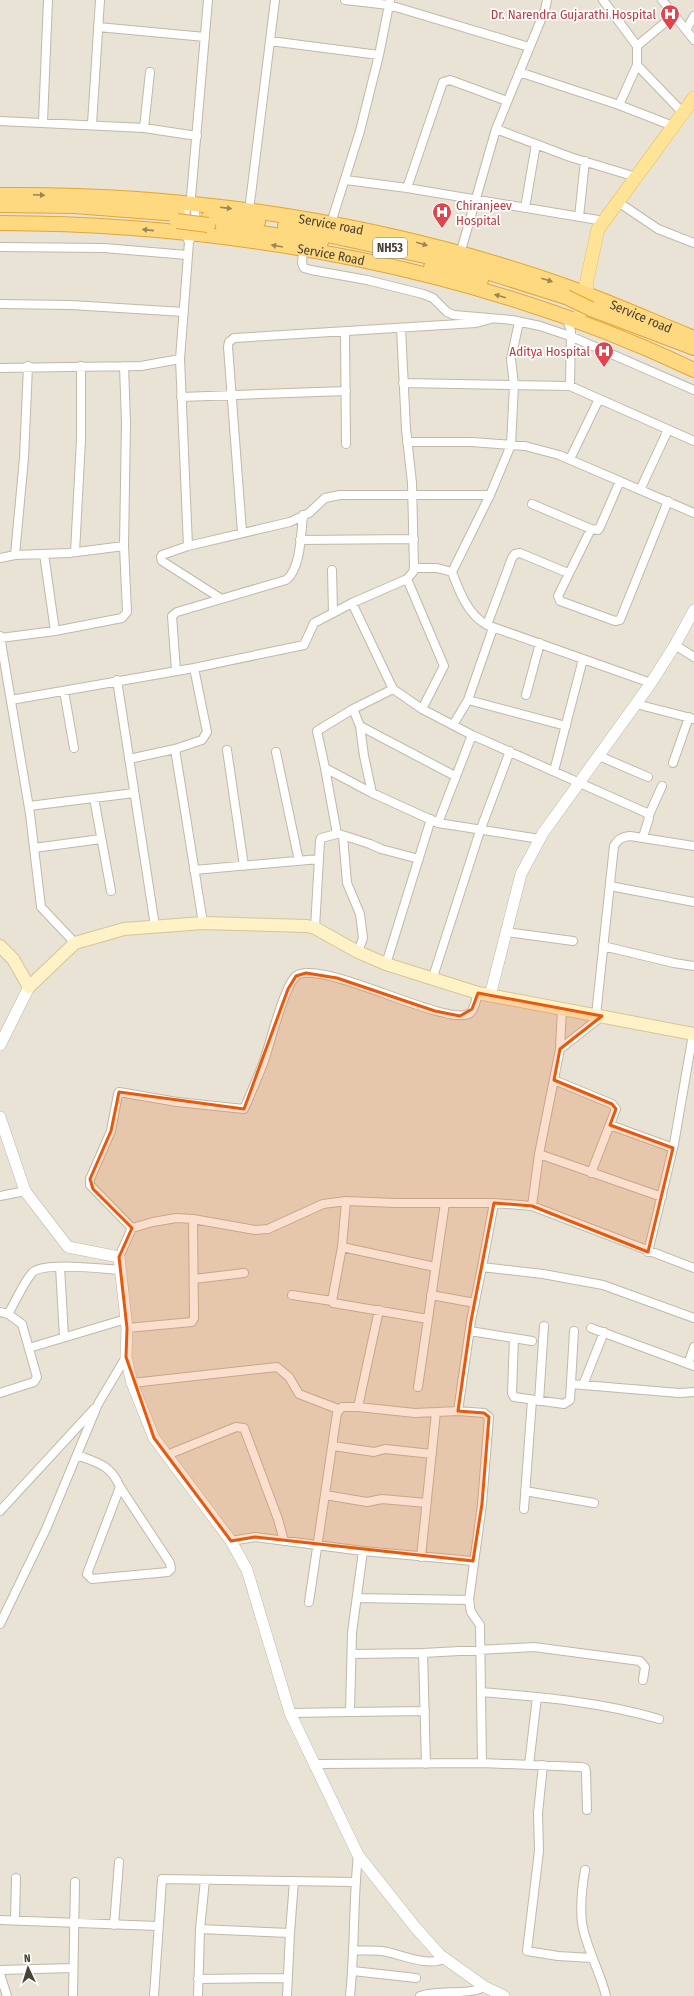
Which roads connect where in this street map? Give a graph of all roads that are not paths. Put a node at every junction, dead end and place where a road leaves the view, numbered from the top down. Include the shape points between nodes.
1 (48, 0) edge
2 (100, 0) edge
3 (208, 0) edge
4 (275, 0) edge
5 (345, 0) edge
6 (548, 0) edge
7 (603, 0) edge
8 (662, 0) edge
9 (389, 3) edge
10 (674, 15) junction
11 (694, 16) edge
12 (98, 27) junction
13 (686, 30) junction
14 (205, 37) junction
15 (694, 40) edge
16 (270, 41) junction
17 (637, 46) junction
18 (529, 47) junction
19 (379, 55) junction
20 (638, 65) junction
21 (150, 72) dead end
22 (519, 72) junction
23 (694, 98) edge
24 (507, 101) junction
25 (619, 105) junction
26 (683, 113) junction
27 (0, 121) edge
28 (43, 122) junction
29 (92, 124) junction
30 (673, 126) junction
31 (144, 128) junction
32 (496, 129) junction
33 (197, 136) junction
34 (536, 144) junction
35 (585, 161) junction
36 (636, 177) junction
37 (346, 180) junction
38 (407, 188) junction
39 (0, 195) edge
40 (477, 200) junction
41 (618, 202) junction
42 (0, 205) edge
43 (186, 208) junction
44 (525, 208) junction
45 (249, 211) junction
46 (0, 213) edge
47 (580, 217) junction
48 (604, 221) junction
49 (0, 223) edge
50 (331, 224) junction
51 (189, 237) junction
52 (694, 243) edge
53 (0, 247) edge
54 (303, 251) junction
55 (460, 254) junction
56 (187, 255) junction
57 (0, 304) edge
58 (577, 306) junction
59 (184, 312) junction
60 (491, 319) junction
61 (519, 322) junction
62 (401, 328) junction
63 (345, 332) junction
64 (570, 336) junction
65 (694, 338) edge
66 (694, 348) edge
67 (180, 359) junction
68 (694, 359) edge
69 (28, 366) junction
70 (81, 366) junction
71 (124, 366) junction
72 (0, 368) edge
73 (694, 370) edge
74 (403, 383) junction
75 (514, 385) junction
76 (570, 386) junction
77 (694, 390) edge
78 (346, 391) junction
79 (231, 395) junction
80 (181, 397) junction
81 (599, 399) junction
82 (668, 430) junction
83 (694, 441) edge
84 (407, 442) junction
85 (346, 444) dead end
86 (511, 445) junction
87 (570, 459) junction
88 (620, 481) junction
89 (640, 490) junction
90 (413, 495) junction
91 (490, 495) junction
92 (668, 501) junction
93 (532, 504) dead end
94 (694, 512) edge
95 (303, 515) junction
96 (591, 529) junction
97 (242, 532) junction
98 (414, 539) junction
99 (300, 540) junction
100 (124, 546) junction
101 (188, 546) junction
102 (75, 552) junction
103 (44, 554) junction
104 (15, 555) junction
105 (0, 558) edge
106 (414, 568) junction
107 (332, 570) dead end
108 (452, 572) junction
109 (568, 573) junction
110 (407, 579) junction
111 (220, 598) junction
112 (352, 603) junction
113 (694, 610) edge
114 (333, 613) junction
115 (490, 626) junction
116 (55, 631) junction
117 (0, 637) edge
118 (540, 644) junction
119 (675, 645) junction
120 (694, 657) edge
121 (583, 659) junction
122 (3, 665) edge
123 (194, 668) junction
124 (176, 671) junction
125 (117, 680) junction
126 (651, 683) junction
127 (393, 689) junction
128 (64, 691) junction
129 (526, 695) dead end
130 (11, 700) junction
131 (468, 700) junction
132 (636, 704) junction
133 (353, 709) junction
134 (422, 709) junction
135 (691, 718) edge
136 (453, 725) junction
137 (360, 726) junction
138 (566, 726) junction
139 (472, 735) junction
140 (74, 748) dead end
141 (175, 749) junction
142 (227, 750) dead end
143 (510, 751) junction
144 (276, 752) dead end
145 (598, 756) junction
146 (129, 759) junction
147 (673, 763) dead end
148 (325, 768) junction
149 (554, 771) junction
150 (455, 776) junction
151 (648, 777) dead end
152 (580, 782) junction
153 (662, 786) dead end
154 (134, 793) junction
155 (372, 793) junction
156 (94, 798) junction
157 (29, 806) junction
158 (649, 815) junction
159 (435, 821) junction
160 (480, 830) junction
161 (340, 835) junction
162 (101, 838) junction
163 (643, 838) junction
164 (540, 839) junction
165 (694, 846) edge
166 (34, 848) junction
167 (419, 859) junction
168 (319, 860) junction
169 (299, 861) junction
170 (244, 866) junction
171 (194, 870) junction
172 (610, 886) junction
173 (111, 891) dead end
174 (694, 902) edge
175 (202, 924) junction
176 (155, 926) junction
177 (315, 928) junction
178 (506, 932) junction
179 (573, 940) dead end
180 (75, 944) junction
181 (0, 946) edge
182 (603, 946) junction
183 (358, 952) junction
184 (386, 964) junction
185 (694, 966) edge
186 (432, 980) junction
187 (28, 987) junction
188 (484, 995) junction
189 (562, 1008) junction
190 (599, 1016) junction
191 (694, 1034) edge
192 (0, 1045) edge
193 (560, 1049) junction
194 (554, 1080) junction
195 (0, 1117) edge
196 (610, 1125) junction
197 (673, 1148) junction
198 (539, 1154) junction
199 (591, 1173) junction
200 (25, 1190) junction
201 (0, 1196) edge
202 (662, 1198) junction
203 (346, 1201) junction
204 (445, 1203) junction
205 (494, 1203) junction
206 (532, 1206) junction
207 (194, 1219) junction
208 (132, 1228) junction
209 (342, 1248) junction
210 (648, 1252) junction
211 (119, 1257) junction
212 (60, 1267) junction
213 (482, 1267) junction
214 (435, 1268) junction
215 (694, 1268) edge
216 (120, 1270) junction
217 (244, 1273) dead end
218 (194, 1278) junction
219 (292, 1295) dead end
220 (431, 1295) junction
221 (332, 1301) junction
222 (475, 1303) junction
223 (379, 1310) junction
224 (4, 1313) edge
225 (694, 1318) edge
226 (428, 1319) junction
227 (126, 1324) junction
228 (544, 1326) dead end
229 (591, 1328) dead end
230 (470, 1331) junction
231 (574, 1331) dead end
232 (604, 1332) junction
233 (64, 1337) junction
234 (514, 1338) junction
235 (532, 1341) dead end
236 (694, 1347) edge
237 (29, 1348) junction
238 (126, 1357) junction
239 (691, 1365) edge
240 (132, 1383) junction
241 (571, 1384) junction
242 (583, 1385) junction
243 (418, 1387) dead end
244 (0, 1392) edge
245 (694, 1392) edge
246 (536, 1401) junction
247 (98, 1404) junction
248 (358, 1407) junction
249 (338, 1409) junction
250 (458, 1411) junction
251 (436, 1412) junction
252 (333, 1446) junction
253 (432, 1454) junction
254 (77, 1455) junction
255 (167, 1455) junction
256 (120, 1487) junction
257 (525, 1492) junction
258 (325, 1495) junction
259 (594, 1503) dead end
260 (426, 1504) junction
261 (524, 1509) dead end
262 (0, 1511) edge
263 (231, 1541) junction
264 (284, 1541) junction
265 (318, 1546) junction
266 (363, 1551) junction
267 (421, 1557) junction
268 (473, 1561) junction
269 (357, 1598) junction
270 (469, 1600) junction
271 (309, 1602) dead end
272 (0, 1624) edge
273 (481, 1650) junction
274 (423, 1652) junction
275 (352, 1654) junction
276 (643, 1680) dead end
277 (481, 1692) junction
278 (537, 1697) junction
279 (425, 1711) junction
280 (350, 1712) junction
281 (290, 1713) junction
282 (659, 1719) dead end
283 (482, 1763) junction
284 (315, 1764) junction
285 (426, 1764) junction
286 (529, 1765) junction
287 (543, 1765) junction
288 (587, 1810) dead end
289 (358, 1855) junction
290 (119, 1862) dead end
291 (585, 1870) dead end
292 (16, 1878) dead end
293 (205, 1880) junction
294 (294, 1881) junction
295 (75, 1882) dead end
296 (355, 1882) junction
297 (0, 1920) edge
298 (15, 1920) junction
299 (74, 1923) junction
300 (114, 1925) junction
301 (158, 1926) junction
302 (200, 1929) junction
303 (290, 1933) junction
304 (354, 1950) junction
305 (445, 1958) junction
306 (592, 1958) junction
307 (73, 1968) junction
308 (0, 1970) edge
309 (353, 1971) junction
310 (0, 1974) edge
311 (288, 1978) junction
312 (416, 1978) dead end
313 (198, 1979) junction
314 (486, 1986) junction
315 (7, 1996) edge
316 (73, 1996) edge
317 (154, 1996) edge
318 (198, 1996) edge
319 (286, 1996) edge
320 (350, 1996) edge
321 (420, 1996) edge
322 (504, 1996) edge
323 (606, 1996) edge

1 - 28 street
2 - 12 street
3 - 14 street
4 - 16 street
5 - 9 street
6 - 18 street
7 - 17 street
8 - 10 street
9 - 18 street
9 - 19 street
10 - 13 street
10 - 17 street
11 - 13 street
12 - 14 street
12 - 29 street
13 - 15 street
14 - 33 street
16 - 19 street
16 - 45 street
17 - 20 street
18 - 22 street
19 - 37 street
20 - 25 street
20 - 26 street
21 - 31 street
22 - 24 street
22 - 25 street
23 - 26 main road
24 - 32 street
24 - 38 street via 450,80 443,82
25 - 30 street
26 - 30 main road
27 - 28 street
28 - 29 street
29 - 31 street
30 - 36 main road
31 - 33 street
32 - 34 street
32 - 40 street
33 - 43 street
34 - 35 street
34 - 44 street
35 - 36 street
35 - 47 street
36 - 41 main road
37 - 38 street
37 - 50 street
38 - 40 street
39 -> 43 highway, Service road via 62,196
40 - 44 street
40 - 55 street
41 - 48 main road
41 - 52 street via 658,229
42 - 43 highway
43 -> 45 highway, Service road
43 - 46 highway via 139,218
43 - 51 street
43 - 58 highway, NH53, bridge via 209,221 378,253
44 - 47 street
45 - 50 highway, Service road
47 - 48 street
48 - 58 main road via 598,229
51 -> 49 highway, Service Road via 90,225
50 -> 55 highway, Service road via 411,240
54 -> 51 highway, Service Road via 245,240
51 - 56 street
53 - 56 street via 104,248
58 -> 54 highway, Service Road via 467,286 330,254
54 - 60 street via 304,268 423,294 454,315
55 -> 58 highway, Service road
56 - 59 street
57 - 59 street via 71,305
58 - 64 street
58 - 65 highway, Service road
58 - 66 highway, NH53
58 - 68 highway, NH53
58 - 73 highway, Service Road via 660,354
59 - 67 street
60 - 61 street
60 - 62 street via 476,323
61 - 64 street
61 - 75 street via 511,359
62 - 63 street
62 - 74 street
63 - 78 street
63 - 79 street via 234,338 228,347
64 - 76 street
64 - 77 street
67 - 71 street via 141,366
67 - 80 street
69 - 70 street
69 - 72 street
69 - 104 street via 24,458
70 - 71 street
70 - 102 street via 81,440
71 - 100 street
74 - 75 street
74 - 84 street
75 - 76 street
75 - 86 street
76 - 81 street
78 - 79 street
78 - 85 street
79 - 80 street
79 - 97 street
80 - 101 street
81 - 82 street
81 - 87 street
82 - 83 street
82 - 89 street
84 - 86 street
84 - 90 street
86 - 87 street via 525,446
86 - 91 street
87 - 88 street
88 - 89 street
88 - 96 street via 600,527 598,530
89 - 92 street
90 - 91 street
90 - 95 street via 325,498
90 - 98 street
91 - 108 street
92 - 94 street
92 - 109 street via 618,621 560,601 558,596
93 - 96 street
95 - 97 street via 290,522
95 - 99 street
96 - 109 street
97 - 101 street
98 - 99 street
98 - 106 street
99 - 111 street via 292,576 286,580
100 - 102 street
100 - 116 street via 128,607 125,616
101 - 111 street via 162,555 162,561
102 - 103 street
103 - 104 street
103 - 116 street
104 - 105 street
106 - 108 street via 437,568
106 - 110 street
107 - 114 street
108 - 115 street via 461,596 481,622
109 - 115 street via 520,553 515,554
110 - 112 street
110 - 134 street via 444,666
111 - 124 street via 172,616
112 - 114 street
112 - 127 street
113 - 119 street
114 - 123 street via 314,623 304,645
115 - 118 street
115 - 131 street
116 - 117 street
117 - 122 street
118 - 121 street
118 - 129 street
119 - 120 street
119 - 126 street
121 - 126 street
121 - 138 street
122 - 130 street
123 - 124 street
123 - 141 street via 207,732 202,740
124 - 125 street
125 - 128 street
125 - 146 street
126 - 132 street
127 - 133 street
127 - 134 street
128 - 130 street
128 - 140 street
130 - 157 street
131 - 136 street
131 - 138 street
132 - 135 street
132 - 145 street
133 - 137 street
133 - 148 street via 317,731
134 - 136 street
135 - 147 street
136 - 139 street
137 - 150 street
137 - 155 street
138 - 149 street
139 - 143 street
139 - 150 street
141 - 146 street
141 - 171 street
142 - 170 street
143 - 149 street
143 - 160 street
144 - 169 street
145 - 151 street
145 - 152 street
146 - 154 street
148 - 155 street
148 - 161 street
149 - 152 street
150 - 159 street
152 - 158 street
152 - 164 street
153 - 158 street
154 - 156 street
154 - 176 street
155 - 159 street
156 - 157 street
156 - 162 street
157 - 166 street
158 - 163 street
159 - 160 street
159 - 167 street
160 - 164 street
160 - 186 street
161 - 167 street
161 - 168 street via 321,838
161 - 183 street via 347,883 360,914 362,938
162 - 166 street
162 - 173 street
163 - 165 street
163 - 172 street via 624,837 617,840 614,846
164 - 178 street via 521,874
166 - 180 street via 41,907
167 - 184 street
168 - 169 street
168 - 177 street
169 - 170 street
170 - 171 street
171 - 175 street
172 - 174 street
172 - 182 street
175 - 176 main road
175 - 177 main road
176 - 180 main road via 124,929
177 - 183 main road
178 - 179 street
178 - 188 street
180 - 187 main road
181 - 187 main road via 13,959
182 - 185 street via 674,964
182 - 190 street
183 - 184 main road
184 - 186 main road
186 - 188 main road
187 - 192 street
188 - 189 main road
188 - 208 street via 469,1013 460,1016 436,1011 337,978 300,974 292,980 288,989 264,1061 244,1108 176,1102 120,1092 110,1131 90,1179 90,1185
189 - 190 main road
189 - 193 street
190 - 191 main road
190 - 193 street
191 - 197 street
193 - 194 street
194 - 196 street via 612,1104 616,1109
194 - 198 street
195 - 200 street
196 - 197 street
196 - 199 street
197 - 202 street
198 - 199 street
198 - 206 street
199 - 202 street
200 - 201 street
200 - 211 street via 68,1247
202 - 210 street
203 - 204 street
203 - 207 street via 323,1204 268,1229 255,1230
203 - 209 street
204 - 205 street
204 - 214 street
205 - 206 street
205 - 213 street
206 - 210 street
207 - 208 street via 176,1218
207 - 218 street
208 - 211 street
209 - 214 street
209 - 221 street
210 - 215 street
211 - 216 street
212 - 216 street
212 - 224 street via 40,1268 32,1273
212 - 233 street
213 - 222 street
213 - 225 street via 544,1274 603,1285
214 - 220 street
216 - 227 street
217 - 218 street
218 - 227 street via 192,1322
219 - 221 street
220 - 222 street
220 - 226 street
221 - 223 street
222 - 230 street
223 - 226 street
223 - 248 street
224 - 237 street via 22,1324
226 - 243 street
227 - 233 street
227 - 238 street
228 - 246 street
229 - 232 street
230 - 234 street
230 - 250 street
231 - 241 street
232 - 239 street
232 - 242 street
233 - 237 street
234 - 235 street
234 - 246 street via 512,1393 518,1399
236 - 239 street
237 - 244 street via 36,1380
238 - 240 street
238 - 247 street
240 - 249 street via 277,1367 289,1377 299,1394
240 - 255 street via 154,1438
241 - 242 street
241 - 246 street via 570,1400 567,1403
242 - 245 street
246 - 257 street
247 - 254 street
247 - 262 street
248 - 249 street
248 - 251 street via 415,1413
249 - 252 street
250 - 251 street
250 - 268 street via 484,1413 489,1417 482,1504
251 - 253 street
252 - 253 street via 374,1452 386,1449
252 - 258 street
253 - 260 street
254 - 256 street via 110,1469
254 - 272 street via 46,1529
255 - 263 street
255 - 264 street via 236,1427 244,1428
256 - 256 street via 170,1563 171,1569 168,1572 92,1579 87,1574
257 - 259 street
257 - 261 street
258 - 260 street via 367,1502 382,1499
258 - 265 street
260 - 267 street
263 - 264 street via 255,1537
263 - 281 street via 247,1570 257,1598
264 - 265 street
265 - 266 street
265 - 271 street
266 - 267 street
266 - 269 street
267 - 268 street
268 - 270 street
269 - 270 street
269 - 275 street
270 - 273 street via 471,1612 480,1625
273 - 274 street
273 - 276 street via 534,1647 640,1661 645,1668
273 - 277 street
274 - 275 street
274 - 279 street
275 - 280 street
277 - 278 street
277 - 283 street
278 - 282 street via 624,1709
278 - 286 street
279 - 280 street
279 - 285 street
280 - 281 street
281 - 284 street
283 - 285 street
283 - 286 street
284 - 285 street
284 - 289 street
286 - 287 street
287 - 288 street via 585,1768
287 - 306 street via 538,1813 539,1851 527,1951
289 - 296 street
289 - 305 street via 415,1927
290 - 300 street
291 - 306 street via 581,1894 582,1923
292 - 298 street
293 - 294 street
293 - 301 street via 162,1879
293 - 302 street
294 - 296 street
294 - 303 street
295 - 299 street
296 - 304 street
297 - 298 street
298 - 299 street
299 - 300 street
299 - 307 street
300 - 301 street
301 - 317 street
302 - 303 street
302 - 313 street
303 - 311 street
304 - 305 street via 380,1951 425,1962 438,1963
304 - 309 street
305 - 314 street
306 - 323 street
307 - 308 street
307 - 316 street
309 - 312 street
309 - 320 street
310 - 315 street
311 - 313 street
311 - 319 street
313 - 318 street
314 - 321 street via 477,1991 432,1992
314 - 322 street

